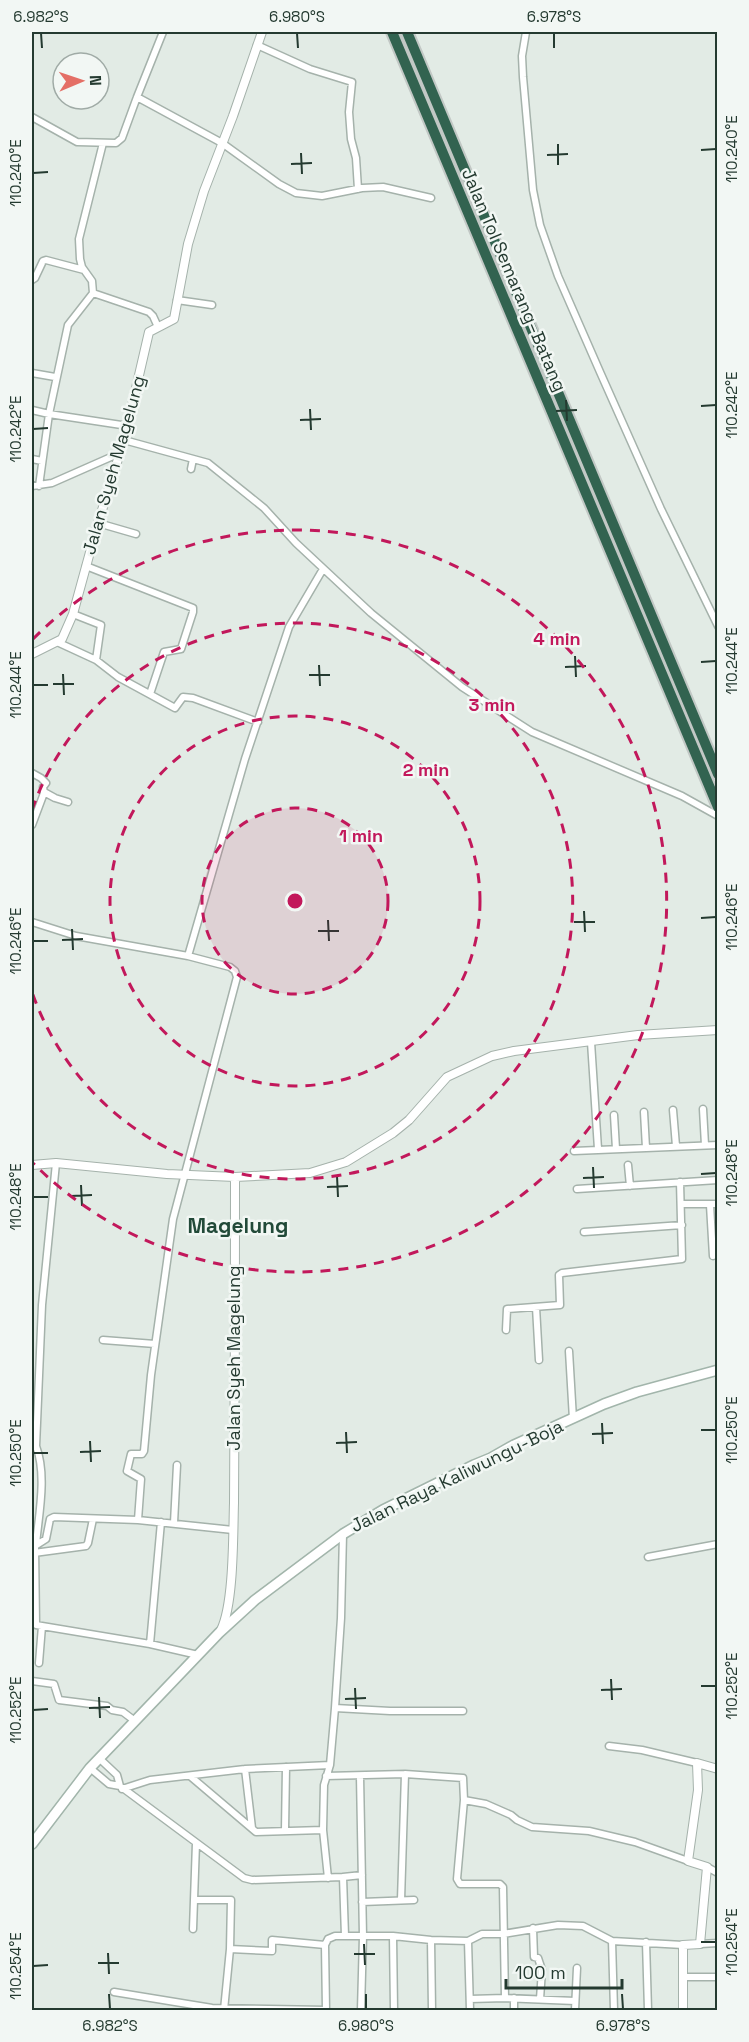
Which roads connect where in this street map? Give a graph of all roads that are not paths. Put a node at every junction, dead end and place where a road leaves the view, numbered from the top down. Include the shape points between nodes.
1 (163, 32) edge
2 (262, 32) edge
3 (392, 32) edge
4 (407, 32) edge
5 (526, 32) edge
6 (257, 45) junction
7 (137, 96) junction
8 (32, 117) edge
9 (103, 143) junction
10 (222, 143) junction
11 (358, 189) junction
12 (431, 198) dead end
13 (84, 270) junction
14 (32, 280) edge
15 (93, 293) junction
16 (177, 300) junction
17 (212, 305) dead end
18 (158, 327) junction
19 (32, 374) edge
20 (56, 377) junction
21 (32, 410) edge
22 (48, 414) junction
23 (128, 426) junction
24 (124, 440) junction
25 (120, 453) junction
26 (32, 459) edge
27 (193, 459) junction
28 (42, 461) junction
29 (190, 469) dead end
30 (32, 486) edge
31 (39, 486) junction
32 (98, 523) junction
33 (136, 534) dead end
34 (86, 566) junction
35 (323, 570) junction
36 (73, 614) junction
37 (717, 620) edge
38 (57, 642) junction
39 (32, 654) edge
40 (96, 660) junction
41 (150, 694) junction
42 (258, 722) junction
43 (32, 773) edge
44 (717, 774) edge
45 (44, 792) junction
46 (68, 802) dead end
47 (717, 807) edge
48 (717, 816) edge
49 (32, 825) edge
50 (32, 922) edge
51 (188, 956) junction
52 (717, 1030) edge
53 (591, 1042) junction
54 (703, 1109) dead end
55 (673, 1110) dead end
56 (644, 1112) dead end
57 (614, 1115) dead end
58 (705, 1145) junction
59 (717, 1145) edge
60 (676, 1146) junction
61 (646, 1148) junction
62 (598, 1149) junction
63 (616, 1149) junction
64 (574, 1151) dead end
65 (56, 1163) junction
66 (32, 1165) edge
67 (628, 1165) dead end
68 (185, 1176) junction
69 (235, 1177) junction
70 (717, 1180) edge
71 (680, 1182) junction
72 (630, 1186) junction
73 (577, 1189) dead end
74 (681, 1204) junction
75 (714, 1204) edge
76 (682, 1225) junction
77 (584, 1232) dead end
78 (713, 1256) dead end
79 (536, 1307) junction
80 (506, 1330) dead end
81 (103, 1340) dead end
82 (155, 1344) junction
83 (569, 1351) dead end
84 (539, 1360) dead end
85 (717, 1370) edge
86 (573, 1419) junction
87 (177, 1465) dead end
88 (93, 1520) junction
89 (138, 1520) junction
90 (161, 1522) junction
91 (174, 1523) junction
92 (233, 1530) junction
93 (343, 1534) junction
94 (36, 1544) junction
95 (717, 1544) edge
96 (34, 1553) junction
97 (648, 1557) dead end
98 (37, 1625) edge
99 (219, 1633) junction
100 (150, 1644) junction
101 (198, 1655) junction
102 (39, 1663) dead end
103 (32, 1681) edge
104 (335, 1708) junction
105 (463, 1711) dead end
106 (135, 1721) junction
107 (609, 1746) dead end
108 (100, 1759) junction
109 (697, 1763) junction
110 (330, 1765) junction
111 (286, 1767) junction
112 (90, 1768) junction
113 (245, 1769) junction
114 (717, 1769) edge
115 (405, 1774) junction
116 (190, 1776) junction
117 (326, 1776) junction
118 (360, 1776) junction
119 (121, 1787) junction
120 (464, 1800) junction
121 (252, 1829) junction
122 (323, 1830) junction
123 (285, 1831) junction
124 (196, 1843) junction
125 (32, 1845) edge
126 (688, 1861) junction
127 (707, 1868) junction
128 (717, 1873) edge
129 (362, 1875) junction
130 (343, 1877) junction
131 (328, 1878) junction
132 (194, 1900) junction
133 (401, 1900) junction
134 (414, 1900) dead end
135 (362, 1902) junction
136 (532, 1928) junction
137 (193, 1929) dead end
138 (503, 1934) junction
139 (345, 1936) junction
140 (363, 1936) junction
141 (393, 1936) junction
142 (431, 1940) junction
143 (468, 1941) junction
144 (612, 1941) junction
145 (646, 1942) junction
146 (717, 1943) edge
147 (700, 1944) junction
148 (325, 1945) junction
149 (683, 1945) junction
150 (230, 1949) junction
151 (577, 1968) dead end
152 (683, 1977) junction
153 (717, 1977) edge
154 (114, 1992) dead end
155 (505, 1998) junction
156 (514, 1998) junction
157 (470, 1999) junction
158 (540, 1999) junction
159 (575, 2001) junction
160 (224, 2009) edge
161 (326, 2010) edge
162 (361, 2010) edge
163 (394, 2010) edge
164 (432, 2010) edge
165 (470, 2010) edge
166 (514, 2010) edge
167 (575, 2010) edge
168 (614, 2010) edge
169 (648, 2010) edge
170 (683, 2010) edge

1 - 7 street
2 - 6 street, Jalan Syeh Magelung
3 - 47 highway, Jalan Tol Semarang–Batang
4 - 44 highway, Jalan Tol Semarang–Batang
5 - 37 street via 523,77 540,225 558,276 661,509
6 - 10 street, Jalan Syeh Magelung
6 - 11 street via 310,69 352,82 349,112
7 - 9 street via 122,138 116,143
7 - 10 street
8 - 9 street via 77,142
9 - 13 street via 80,231
10 - 11 street via 296,193 322,196
10 - 16 street, Jalan Syeh Magelung via 188,244
11 - 12 street via 388,187
13 - 14 street via 46,260
13 - 15 street via 93,284
15 - 18 street via 149,312
15 - 20 street via 68,325
16 - 17 street
16 - 18 street, Jalan Syeh Magelung via 174,319
18 - 23 street, Jalan Syeh Magelung via 149,332
19 - 20 street
20 - 22 street
21 - 22 street
22 - 23 street
22 - 28 street
23 - 24 street, Jalan Syeh Magelung
24 - 25 street, Jalan Syeh Magelung
24 - 27 street
25 - 31 street
25 - 32 street, Jalan Syeh Magelung
26 - 28 street
27 - 29 street
27 - 35 street via 211,465 248,494
28 - 31 street
30 - 31 street
32 - 33 street
32 - 34 street, Jalan Syeh Magelung
34 - 36 street, Jalan Syeh Magelung
34 - 41 street via 193,608 181,649 164,652
35 - 42 street via 290,627
35 - 48 street via 444,673 532,732 688,799
36 - 38 street, Jalan Syeh Magelung via 67,631
36 - 40 street via 101,625
38 - 39 street
38 - 40 street
40 - 41 street
41 - 42 street via 176,708 183,697 193,698
42 - 51 street
43 - 45 street via 45,781
45 - 46 street
45 - 49 street
50 - 51 street via 76,936
51 - 68 street via 233,969 237,977
52 - 53 street
53 - 62 street
53 - 69 street via 514,1051 447,1077 409,1120 346,1162 310,1173
54 - 58 street
55 - 60 street
56 - 61 street
57 - 63 street
58 - 59 street
58 - 60 street
60 - 61 street
61 - 63 street
62 - 63 street
62 - 64 street
65 - 66 street
65 - 68 street
65 - 94 street via 42,1305 36,1446 41,1480
67 - 72 street
68 - 69 street
68 - 82 street via 173,1219
69 - 92 street, Jalan Syeh Magelung
70 - 71 street
71 - 72 street
71 - 74 street
72 - 73 street
74 - 75 street
74 - 76 street
75 - 78 street
76 - 77 street
76 - 79 street via 682,1259 562,1273 560,1305
79 - 80 street via 507,1309
79 - 84 street
81 - 82 street
82 - 89 street via 144,1451 131,1454 127,1470 141,1479
83 - 86 street
85 - 86 main road, Jalan Raya Kaliwungu-Boja via 637,1392
86 - 93 main road, Jalan Raya Kaliwungu-Boja via 409,1497
87 - 91 street
88 - 89 street
88 - 94 street via 51,1518 46,1539
88 - 96 street via 86,1546
89 - 90 street
90 - 91 street
90 - 100 street
91 - 92 street
92 - 99 street, Jalan Syeh Magelung via 225,1620
93 - 99 main road, Jalan Raya Kaliwungu-Boja via 255,1600
93 - 104 street
94 - 96 street
95 - 97 street
96 - 98 street
98 - 100 street
98 - 102 street
99 - 101 main road, Jalan Raya Kaliwungu-Boja
100 - 101 street
101 - 106 main road, Jalan Raya Kaliwungu-Boja
103 - 106 street via 54,1684 59,1700 107,1706
104 - 105 street
104 - 110 street
106 - 108 main road, Jalan Raya Kaliwungu-Boja
107 - 109 street
108 - 112 main road, Jalan Raya Kaliwungu-Boja
108 - 119 street via 117,1775
109 - 114 street
109 - 126 street via 698,1790
110 - 111 street
110 - 117 street
111 - 113 street
111 - 123 street
112 - 119 street via 109,1784
112 - 125 main road, Jalan Raya Kaliwungu-Boja
113 - 116 street
113 - 121 street
115 - 118 street
115 - 120 street via 462,1777
115 - 133 street
116 - 119 street
116 - 121 street
117 - 118 street
117 - 122 street
118 - 129 street
119 - 124 street
120 - 126 street via 486,1804 532,1827 589,1830
120 - 138 street via 458,1883 502,1885
121 - 123 street
122 - 123 street
122 - 131 street
124 - 131 street via 247,1879
124 - 132 street
126 - 127 street
127 - 128 street
127 - 147 street
129 - 130 street
129 - 135 street
130 - 131 street
130 - 139 street
132 - 137 street
132 - 150 street via 231,1900
133 - 134 street
133 - 135 street
135 - 140 street
136 - 138 street
136 - 144 street via 583,1926
136 - 158 street via 534,1957 542,1970
138 - 143 street via 482,1934
138 - 155 street
139 - 140 street
139 - 148 street via 330,1938
140 - 141 street
140 - 162 street
141 - 142 street
141 - 163 street
142 - 143 street
142 - 164 street
143 - 157 street
144 - 145 street
144 - 168 street
145 - 149 street
145 - 169 street
146 - 147 street
147 - 149 street
148 - 150 street via 272,1940 272,1951
148 - 161 street
149 - 152 street
150 - 160 street
151 - 159 street
152 - 153 street
152 - 170 street
154 - 160 street
155 - 156 street
155 - 157 street
156 - 158 street
156 - 166 street
157 - 165 street
158 - 159 street
159 - 167 street
160 - 161 street

